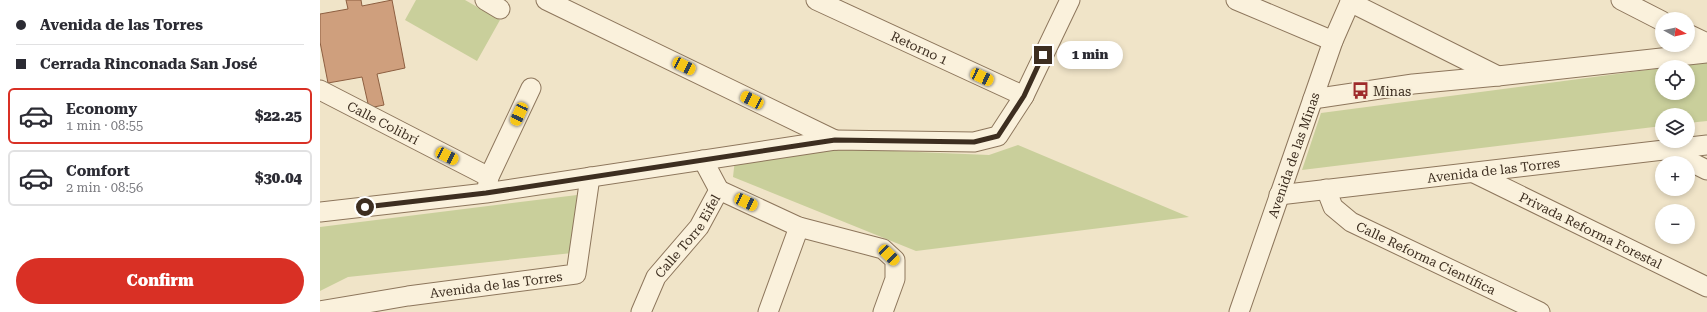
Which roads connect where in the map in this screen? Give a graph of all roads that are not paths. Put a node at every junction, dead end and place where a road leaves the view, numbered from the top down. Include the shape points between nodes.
1 (546, 0) edge
2 (816, 0) edge
3 (1070, 0) edge
4 (1236, 0) edge
5 (1621, 0) edge
6 (1351, 1) edge
7 (1655, 17) edge
8 (1695, 37) edge
9 (1332, 41) junction
10 (1707, 43) edge
11 (1707, 53) edge
12 (1498, 76) junction
13 (531, 88) dead end
14 (320, 90) edge
15 (1024, 96) junction
16 (1313, 99) junction
17 (835, 140) junction
18 (1707, 145) edge
19 (1667, 150) junction
20 (703, 160) junction
21 (1707, 170) edge
22 (1474, 173) junction
23 (590, 177) junction
24 (488, 185) junction
25 (1326, 189) junction
26 (719, 190) junction
27 (1279, 195) junction
28 (320, 212) edge
29 (799, 227) junction
30 (1707, 287) edge
31 (320, 310) edge
32 (641, 312) edge
33 (768, 312) edge
34 (883, 312) edge
35 (1239, 312) edge
36 (1540, 312) edge

1 - 17 street
2 - 15 street, Retorno 1
3 - 15 street
4 - 9 street
5 - 7 street
6 - 9 street, Avenida de las Minas
6 - 12 street
8 - 10 street
9 - 16 street, Avenida de las Minas
11 - 12 street
12 - 16 street via 1413,84
13 - 24 street
14 - 24 street, Calle Colibrí
15 - 17 street via 998,136 980,141
16 - 27 street, Avenida de las Minas
17 - 20 street
18 - 19 street, Avenida de las Torres
19 - 21 street
19 - 22 street, Avenida de las Torres
20 - 23 street
20 - 26 street, Calle Torre Eifel
22 - 25 street, Avenida de las Torres
22 - 30 street, Privada Reforma Forestal
23 - 24 street
23 - 31 street, Avenida de las Torres via 576,274
24 - 28 street
25 - 27 street, Avenida de las Torres
25 - 36 street, Calle Reforma Científica via 1333,207 1351,222
26 - 29 street
26 - 32 street, Calle Torre Eifel via 699,227 656,277
27 - 35 street, Avenida de las Minas
29 - 33 street
29 - 34 street via 883,249 895,260 895,279

